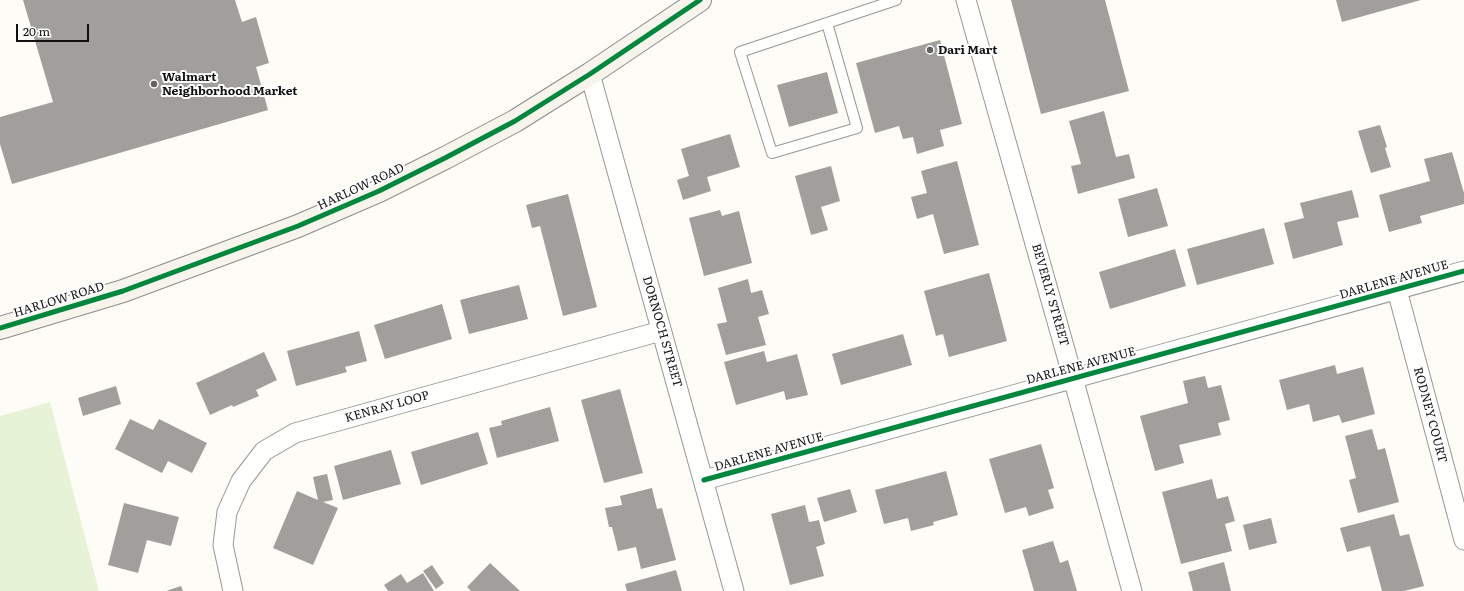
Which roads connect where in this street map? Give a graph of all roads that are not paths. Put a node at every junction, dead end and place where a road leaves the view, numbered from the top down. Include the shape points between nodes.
1 (700, 0) edge
2 (896, 0) edge
3 (966, 0) edge
4 (827, 23) junction
5 (590, 74) junction
6 (1464, 271) edge
7 (1396, 290) junction
8 (0, 328) edge
9 (661, 331) junction
10 (1073, 378) junction
11 (704, 480) junction
12 (1464, 540) edge
13 (233, 591) edge
14 (734, 591) edge
15 (1132, 591) edge

1 - 5 main road, HARLOW ROAD
2 - 4 lane
3 - 10 street, BEVERLY STREET
4 - 4 lane via 740,52 772,153 857,128
5 - 8 main road, HARLOW ROAD via 515,121 445,158 379,191 298,226 124,291
5 - 9 street, DORNOCH STREET
6 - 7 street, DARLENE AVENUE
7 - 10 street, DARLENE AVENUE
7 - 12 street, RODNEY COURT
9 - 11 street, DORNOCH STREET
9 - 13 street, KENRAY LOOP via 295,433 264,451 241,481 227,512 223,545
10 - 11 street, DARLENE AVENUE
10 - 15 street, BEVERLY STREET
11 - 14 street, DORNOCH STREET

